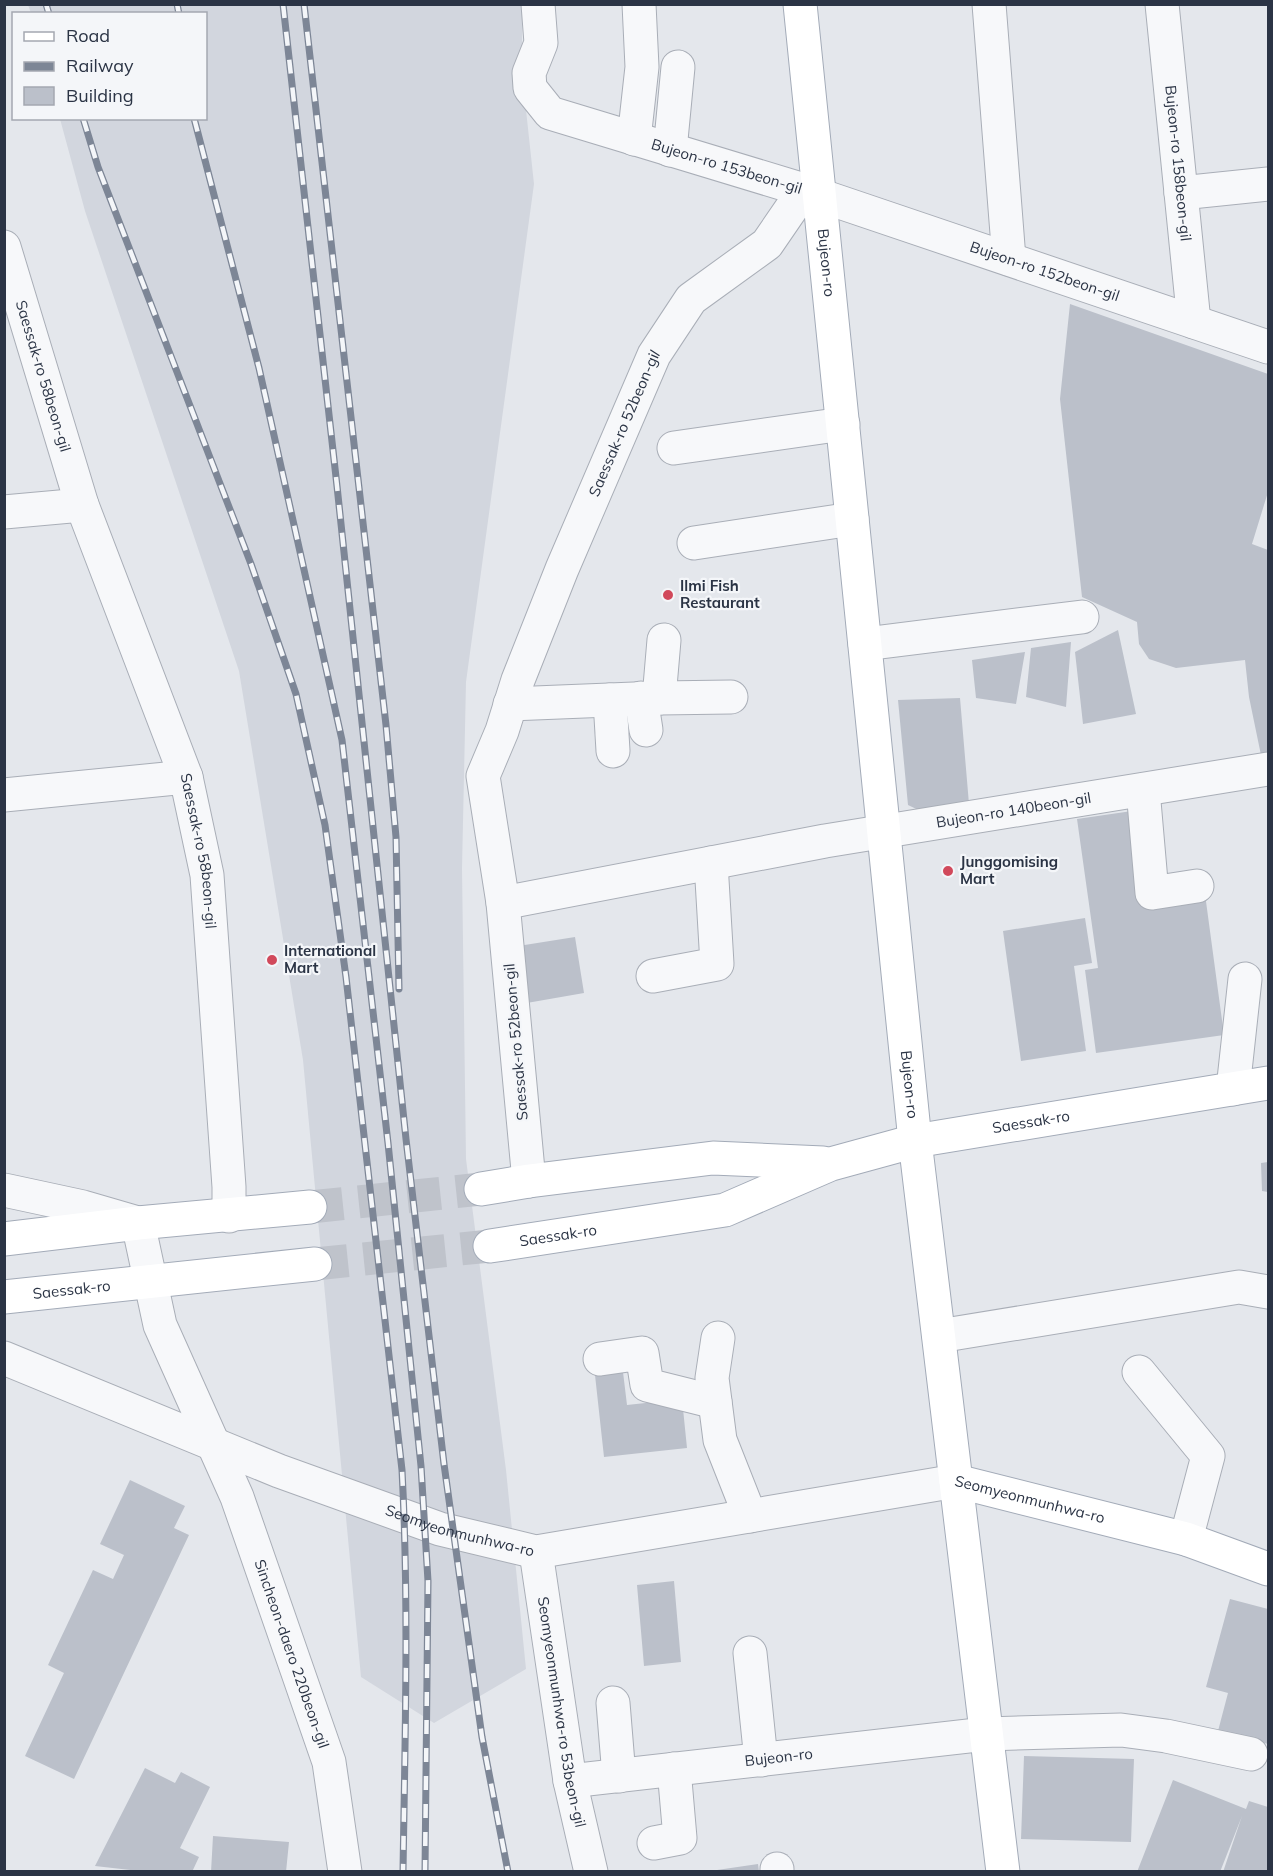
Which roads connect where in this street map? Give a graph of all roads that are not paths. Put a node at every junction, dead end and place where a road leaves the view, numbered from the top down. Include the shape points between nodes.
1 (538, 4) edge
2 (639, 4) edge
3 (800, 4) edge
4 (988, 4) edge
5 (1162, 4) edge
6 (678, 67) dead end
7 (634, 139) junction
8 (670, 150) junction
9 (1269, 184) edge
10 (812, 193) junction
11 (1181, 193) junction
12 (4, 247) edge
13 (1009, 259) junction
14 (1194, 322) junction
15 (1269, 347) edge
16 (843, 424) junction
17 (674, 448) dead end
18 (82, 505) junction
19 (4, 512) edge
20 (852, 519) junction
21 (694, 543) dead end
22 (1082, 617) dead end
23 (664, 640) dead end
24 (865, 644) junction
25 (731, 697) dead end
26 (637, 699) junction
27 (510, 704) junction
28 (646, 730) dead end
29 (613, 751) dead end
30 (1269, 769) edge
31 (186, 777) junction
32 (1143, 790) junction
33 (4, 795) edge
34 (885, 832) junction
35 (711, 863) junction
36 (1197, 886) dead end
37 (503, 903) junction
38 (653, 976) dead end
39 (1245, 979) dead end
40 (1269, 1083) edge
41 (1233, 1089) junction
42 (915, 1141) junction
43 (831, 1164) junction
44 (529, 1181) junction
45 (481, 1189) tunnel mouth
46 (4, 1190) edge
47 (310, 1207) tunnel mouth
48 (229, 1216) junction
49 (138, 1223) junction
50 (4, 1239) edge
51 (490, 1246) tunnel mouth
52 (315, 1264) tunnel mouth
53 (150, 1282) junction
54 (1254, 1289) edge
55 (4, 1297) edge
56 (939, 1336) junction
57 (718, 1338) dead end
58 (4, 1358) edge
59 (600, 1359) dead end
60 (1139, 1372) dead end
61 (715, 1402) junction
62 (214, 1444) junction
63 (956, 1481) junction
64 (750, 1516) junction
65 (1186, 1539) junction
66 (536, 1552) junction
67 (1269, 1569) edge
68 (750, 1653) dead end
69 (613, 1703) dead end
70 (986, 1734) junction
71 (1251, 1754) dead end
72 (761, 1760) junction
73 (674, 1769) junction
74 (619, 1776) junction
75 (570, 1781) junction
76 (654, 1843) dead end
77 (345, 1872) edge
78 (591, 1872) edge
79 (1003, 1872) edge

1 - 7 street, Bujeon-ro 153beon-gil via 541,43 530,73 530,88 550,113
2 - 7 street, Bujeon-ro 153beon-gil via 642,67
3 - 10 main road, Bujeon-ro
4 - 13 street
5 - 11 street, Bujeon-ro 158beon-gil
6 - 8 street
7 - 8 street, Bujeon-ro 153beon-gil
8 - 10 street, Bujeon-ro 153beon-gil
9 - 11 street
10 - 13 street, Bujeon-ro 152beon-gil
10 - 16 main road, Bujeon-ro
10 - 27 street, Saessak-ro 52beon-gil via 767,244 691,299 654,355 562,569
11 - 14 street, Bujeon-ro 158beon-gil
12 - 18 street, Saessak-ro 58beon-gil
13 - 14 street, Bujeon-ro 152beon-gil
14 - 15 street, Bujeon-ro 152beon-gil
16 - 17 street
16 - 20 main road, Bujeon-ro
18 - 19 street
18 - 31 street, Saessak-ro 58beon-gil
20 - 21 street
20 - 24 main road, Bujeon-ro
22 - 24 street
23 - 26 street
24 - 34 main road, Bujeon-ro
25 - 26 street
26 - 27 street
26 - 28 street
26 - 29 street
27 - 37 street, Saessak-ro 52beon-gil via 483,776
30 - 32 street, Bujeon-ro 140beon-gil
31 - 33 street
31 - 48 street, Saessak-ro 58beon-gil via 207,875
32 - 34 street, Bujeon-ro 140beon-gil
32 - 36 street via 1152,893
34 - 35 street
34 - 42 main road, Bujeon-ro
35 - 37 street
35 - 38 street via 717,964
37 - 44 street, Saessak-ro 52beon-gil
39 - 41 street
40 - 41 main road, Saessak-ro
41 - 42 main road, Saessak-ro
42 - 43 main road, Saessak-ro
42 - 56 main road, Bujeon-ro
43 - 44 main road, Saessak-ro via 713,1158
43 - 51 main road, Saessak-ro via 726,1210
44 - 45 main road, Saessak-ro
46 - 49 street via 83,1206
47 - 48 main road
48 - 49 main road
49 - 50 main road
49 - 53 street
52 - 53 main road, Saessak-ro
53 - 55 main road, Saessak-ro
53 - 62 street via 160,1325
54 - 56 street
56 - 63 main road, Bujeon-ro
57 - 61 street via 712,1378
58 - 62 street, Seomyeonmunhwa-ro
59 - 61 street via 642,1353 647,1385
60 - 65 street via 1208,1456
61 - 64 street via 720,1440
62 - 66 street, Seomyeonmunhwa-ro via 440,1529
62 - 77 street, Sincheon-daero 220beon-gil via 237,1497 329,1762
63 - 64 street, Seomyeonmunhwa-ro
63 - 65 main road, Seomyeonmunhwa-ro
63 - 70 main road, Bujeon-ro
64 - 66 street, Seomyeonmunhwa-ro
65 - 67 main road, Seomyeonmunhwa-ro
66 - 75 street, Seomyeonmunhwa-ro 53beon-gil
68 - 72 street
69 - 74 street
70 - 71 street, Bujeon-ro via 1121,1730
70 - 72 street, Bujeon-ro
70 - 79 main road, Bujeon-ro
72 - 73 street, Bujeon-ro
73 - 74 street, Bujeon-ro
73 - 76 street via 680,1838
74 - 75 street, Bujeon-ro
75 - 78 street, Seomyeonmunhwa-ro 53beon-gil

